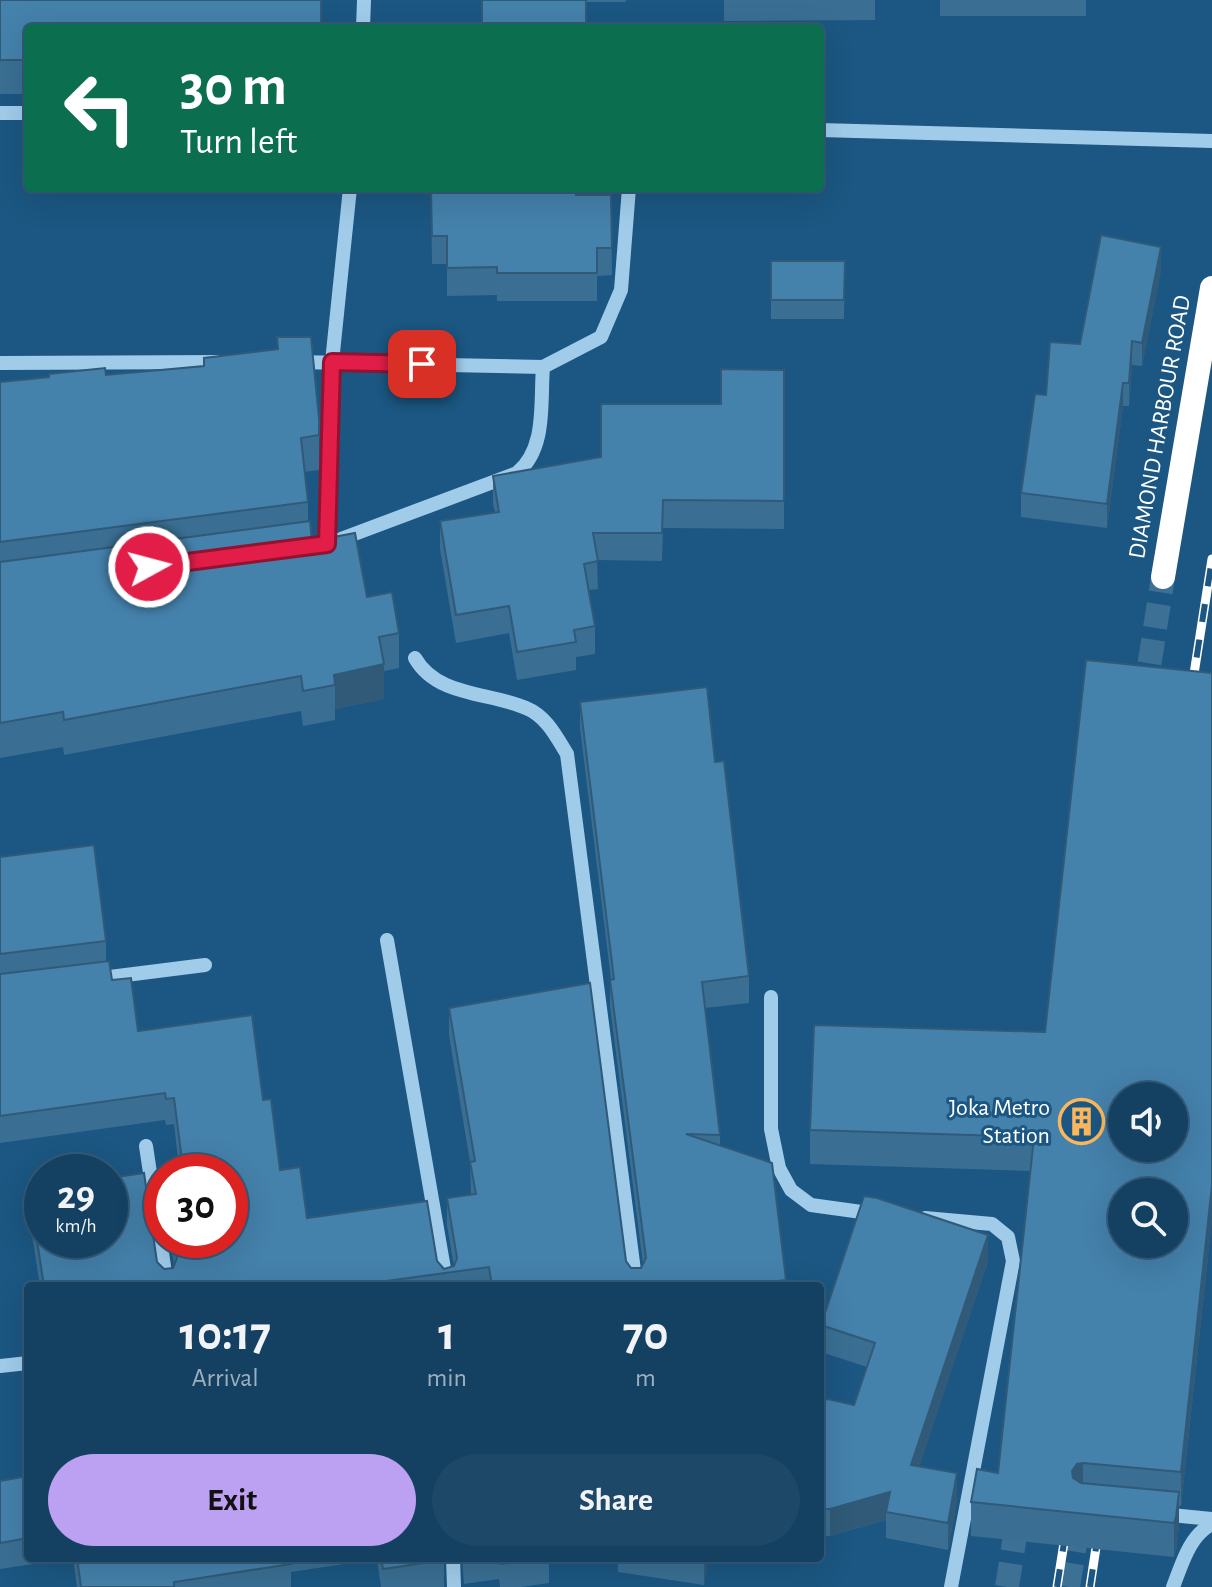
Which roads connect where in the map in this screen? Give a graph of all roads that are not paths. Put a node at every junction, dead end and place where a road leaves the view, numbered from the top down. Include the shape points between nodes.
1 (364, 0) edge
2 (363, 24) edge
3 (0, 113) edge
4 (24, 113) edge
5 (824, 130) edge
6 (1212, 141) edge
7 (350, 192) edge
8 (629, 192) edge
9 (1212, 288) edge
10 (237, 362) edge
11 (284, 362) edge
12 (332, 362) junction
13 (0, 363) edge
14 (543, 367) junction
15 (327, 544) junction
16 (312, 546) edge
17 (1163, 577) tunnel mouth
18 (415, 658) dead end
19 (387, 940) dead end
20 (205, 965) dead end
21 (79, 981) edge
22 (771, 997) dead end
23 (146, 1146) dead end
24 (166, 1282) edge
25 (446, 1282) edge
26 (635, 1282) edge
27 (24, 1363) edge
28 (0, 1366) edge
29 (1140, 1512) edge
30 (1212, 1522) edge
31 (453, 1562) edge
32 (454, 1587) edge
33 (951, 1587) edge
34 (1173, 1587) edge

1 - 2 street
3 - 4 street
5 - 6 street
7 - 12 street
8 - 14 street via 621,290 601,337
9 - 17 highway, DIAMOND HARBOUR ROAD
10 - 13 street
11 - 12 street
12 - 14 street
12 - 15 street
14 - 15 street via 537,447 517,473
15 - 16 street
18 - 26 street via 428,676 453,688 528,708 551,727 567,754
19 - 25 street
20 - 21 street
22 - 33 street via 771,1129 779,1168 791,1190 811,1205 992,1224 1008,1237 1013,1261
23 - 24 street
27 - 28 street
29 - 30 street
30 - 34 street via 1190,1546
31 - 32 street

